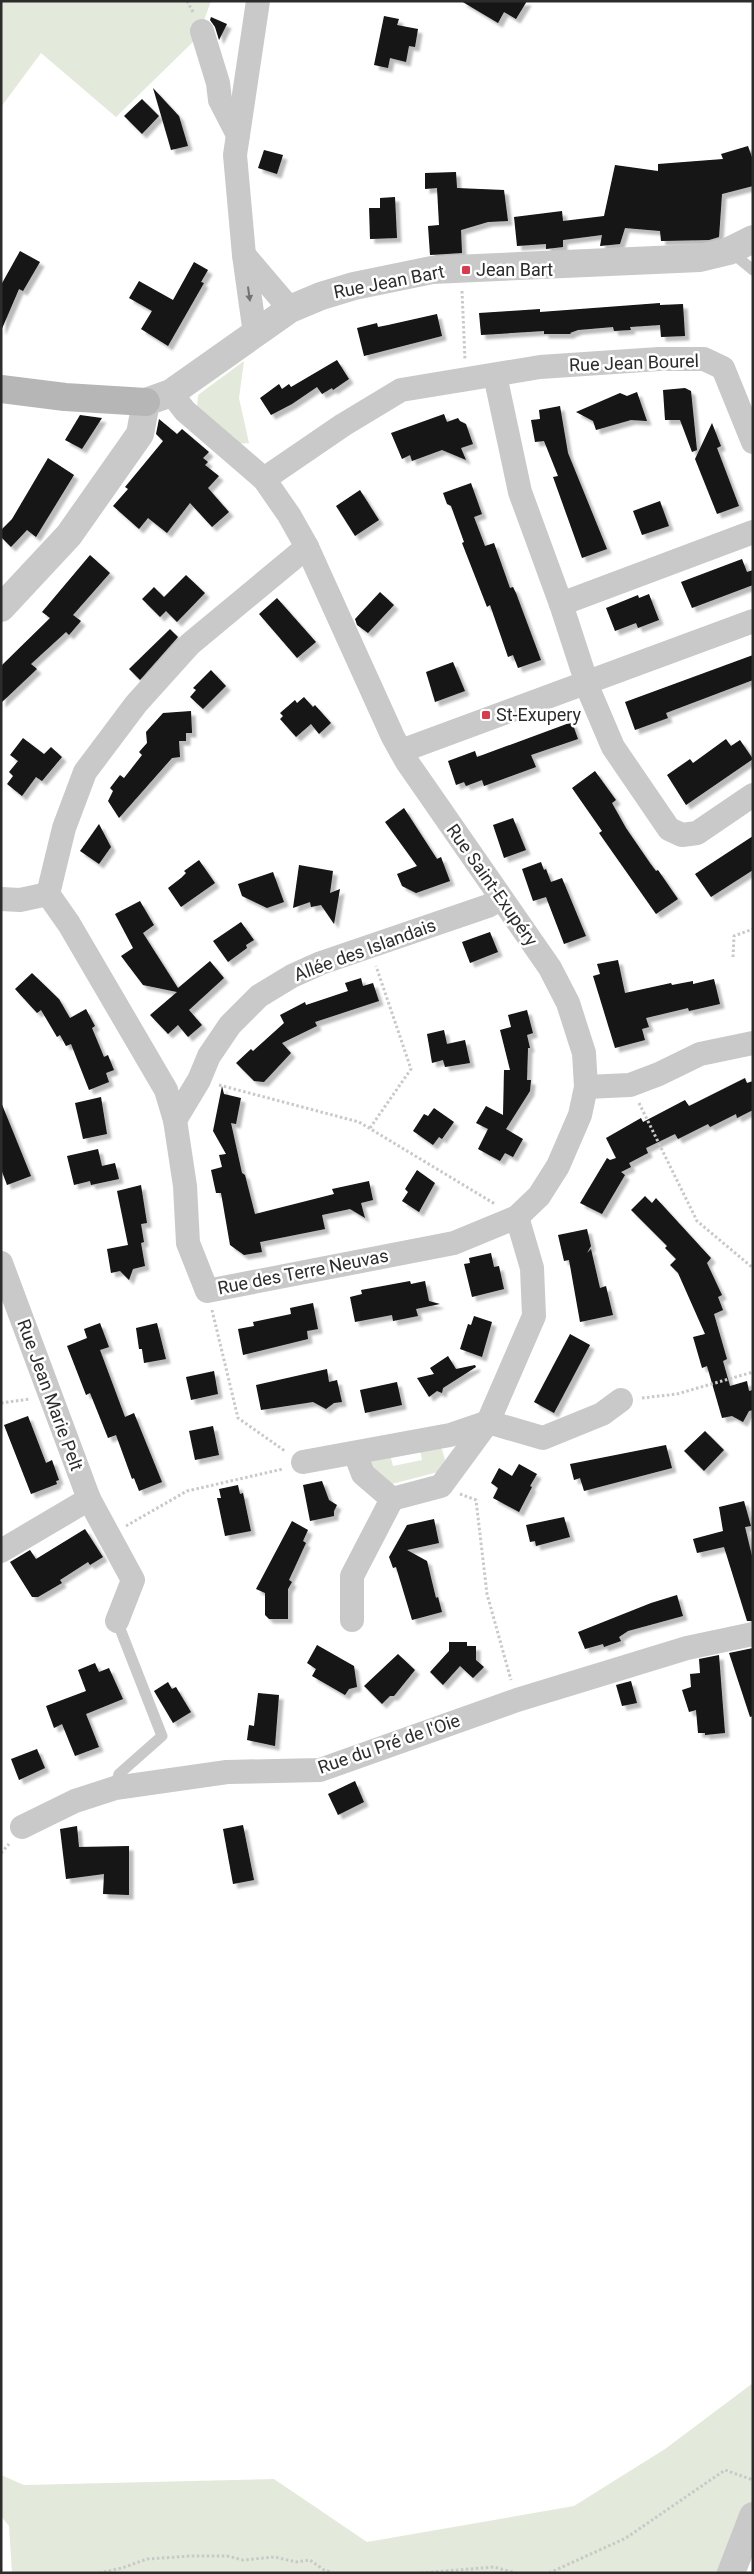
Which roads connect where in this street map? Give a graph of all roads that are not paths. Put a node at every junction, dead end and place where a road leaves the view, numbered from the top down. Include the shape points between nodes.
1 (258, 1) edge
2 (202, 31) dead end
3 (238, 135) junction
4 (741, 245) edge
5 (244, 255) junction
6 (753, 270) edge
7 (290, 309) junction
8 (255, 334) junction
9 (495, 375) junction
10 (1, 389) edge
11 (171, 393) junction
12 (146, 402) junction
13 (753, 442) edge
14 (264, 479) junction
15 (753, 532) edge
16 (307, 546) junction
17 (561, 604) junction
18 (1, 608) edge
19 (753, 621) edge
20 (586, 681) junction
21 (400, 751) junction
22 (753, 795) edge
23 (48, 894) junction
24 (1, 899) edge
25 (501, 899) junction
26 (753, 1043) edge
27 (586, 1087) junction
28 (175, 1120) junction
29 (517, 1218) junction
30 (1, 1263) edge
31 (622, 1400) road end
32 (488, 1422) junction
33 (355, 1453) junction
34 (302, 1462) road end
35 (89, 1499) junction
36 (392, 1499) junction
37 (1, 1551) edge
38 (352, 1620) dead end
39 (117, 1621) joint
40 (753, 1634) edge
41 (115, 1788) junction
42 (22, 1827) dead end
43 (753, 2516) edge
44 (731, 2573) edge

1 - 3 street
2 - 3 street via 220,100
3 - 5 street via 235,155
4 - 6 lane
4 - 7 street, Rue Jean Bart via 700,258 432,270 354,286
5 - 7 street
5 -> 8 street
7 - 8 street, Rue Jean Bart
8 - 11 street, Rue Jean Bart
9 - 13 street, Rue Jean Bourel via 540,367 704,359 723,368
9 - 14 street, Rue Jean Bourel via 401,390
9 - 17 street via 520,492
10 - 12 main road
11 - 12 street, Rue Jean Bart
11 - 14 street, Rue Saint-Exupéry via 185,411
12 - 18 street via 140,434 74,528
14 - 16 street, Rue Saint-Exupéry
15 - 17 street
16 - 21 street, Rue Saint-Exupéry
16 - 23 street via 190,644 119,726 85,772 64,828
17 - 20 street
19 - 20 street
20 - 21 street
20 - 22 street via 612,747 669,829 682,835 697,833
21 - 25 street, Rue Saint-Exupéry
23 - 24 street via 20,900
23 - 28 street, Rue des Terre Neuvas via 69,924 166,1090
25 - 27 street, Rue Saint-Exupéry via 550,968 568,1003 584,1053
25 - 28 street, Allée des Islandais via 306,969 259,996 230,1025
26 - 27 street via 700,1054 630,1085
27 - 29 street, Rue Saint-Exupéry via 580,1115 558,1166 539,1196
28 - 29 street, Rue des Terre Neuvas via 185,1186 188,1243 207,1291 454,1243
29 - 32 street via 532,1268 534,1316
30 - 35 street, Rue Jean Marie Pelt
31 - 32 street via 602,1414 544,1438
32 - 33 street via 450,1435
32 - 36 street via 441,1486
33 - 34 street
33 - 36 street via 363,1474
35 - 37 street
35 - 39 street, Rue Jean Marie Pelt via 133,1580
36 - 38 street via 352,1576
39 - 41 lane, Rue Jean Marie Pelt via 162,1736 119,1774
40 - 41 street, Rue du Pré de l'Oie via 687,1648 517,1700 320,1770 227,1772
41 - 42 street, Rue du Pré de l'Oie via 75,1801
43 - 44 street

